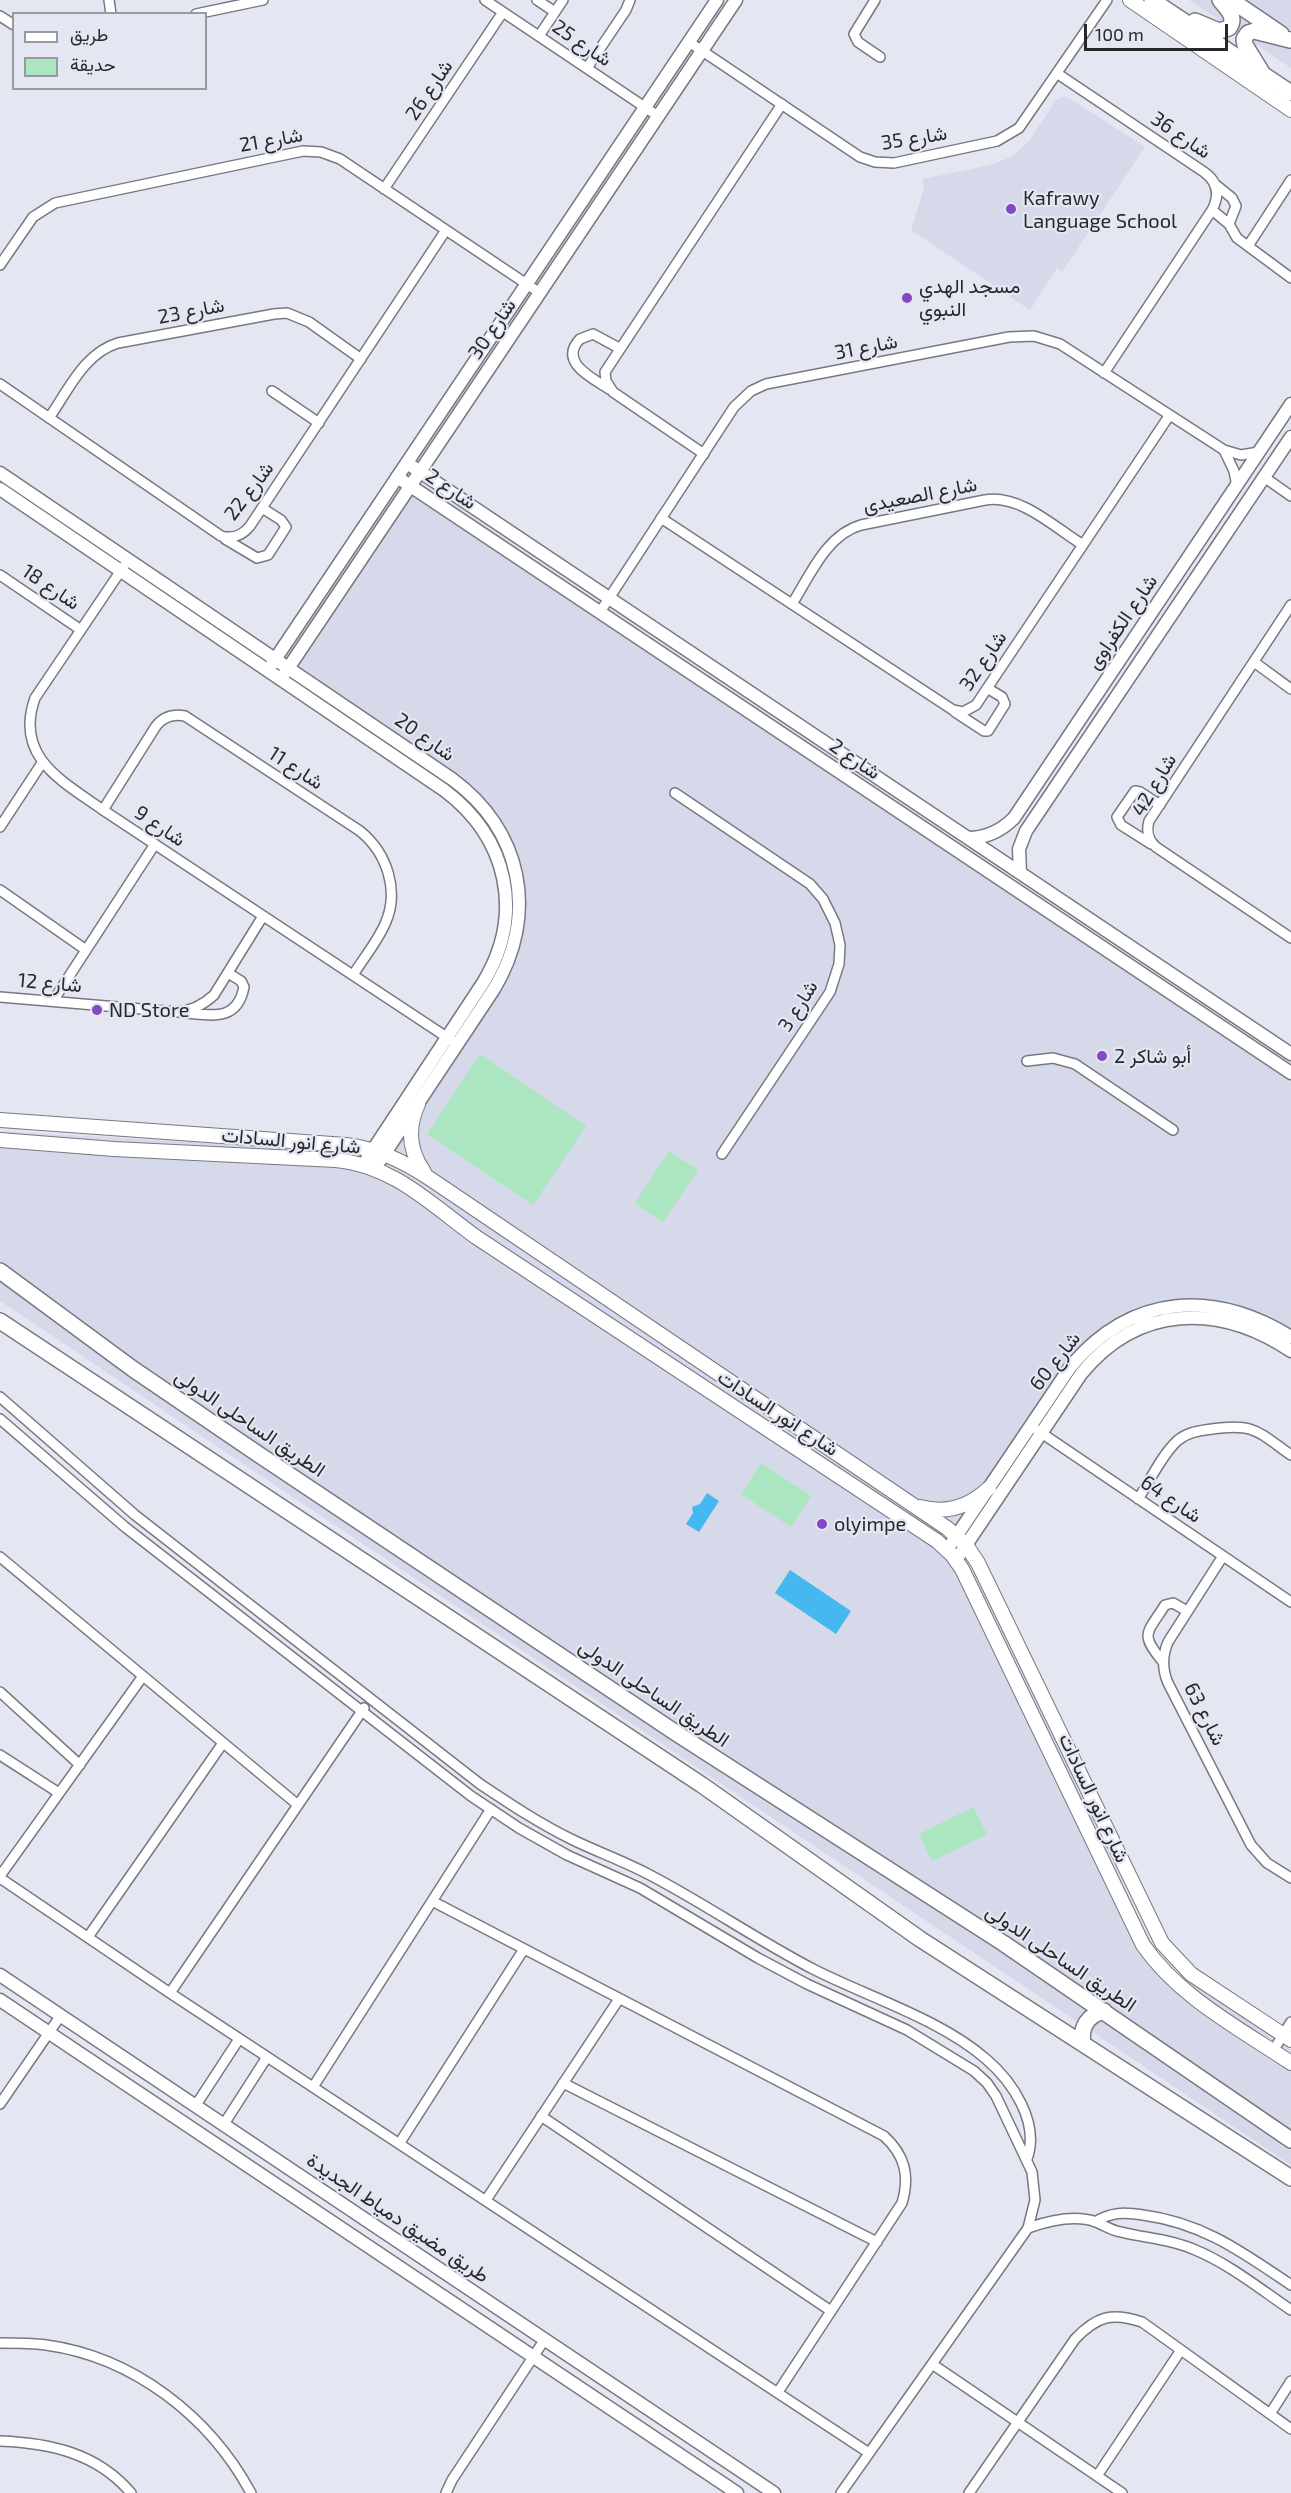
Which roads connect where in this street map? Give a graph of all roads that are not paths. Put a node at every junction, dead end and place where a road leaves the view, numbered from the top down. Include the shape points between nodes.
1 (263, 0) edge
2 (485, 0) edge
3 (537, 0) edge
4 (562, 0) edge
5 (630, 0) edge
6 (717, 0) edge
7 (736, 0) edge
8 (875, 0) edge
9 (1107, 0) edge
10 (1130, 0) edge
11 (1220, 0) edge
12 (1232, 0) edge
13 (1158, 4) edge
14 (206, 12) edge
15 (503, 12) junction
16 (555, 12) junction
17 (539, 36) junction
18 (1291, 40) edge
19 (689, 42) junction
20 (702, 51) junction
21 (880, 57) dead end
22 (587, 68) junction
23 (1058, 74) junction
24 (1264, 75) junction
25 (1291, 93) edge
26 (782, 104) junction
27 (645, 107) junction
28 (1291, 110) edge
29 (658, 116) junction
30 (1291, 180) edge
31 (1216, 185) junction
32 (384, 189) junction
33 (1212, 210) junction
34 (1229, 225) junction
35 (446, 230) junction
36 (1248, 246) junction
37 (0, 265) edge
38 (1291, 278) edge
39 (527, 284) junction
40 (540, 292) junction
41 (619, 348) junction
42 (361, 359) junction
43 (1104, 373) junction
44 (0, 384) edge
45 (272, 391) dead end
46 (613, 392) junction
47 (1291, 404) edge
48 (1169, 416) junction
49 (50, 418) junction
50 (319, 423) junction
51 (1291, 437) edge
52 (1224, 450) junction
53 (1259, 452) junction
54 (704, 454) junction
55 (407, 463) junction
56 (420, 471) junction
57 (0, 473) edge
58 (397, 477) junction
59 (1264, 477) junction
60 (411, 486) junction
61 (1237, 486) junction
62 (0, 489) edge
63 (1291, 496) edge
64 (262, 508) junction
65 (661, 518) junction
66 (220, 536) junction
67 (1083, 545) junction
68 (129, 559) junction
69 (121, 571) junction
70 (0, 575) edge
71 (609, 598) junction
72 (792, 604) junction
73 (1291, 605) edge
74 (600, 612) junction
75 (81, 630) junction
76 (276, 658) junction
77 (1254, 662) junction
78 (289, 667) junction
79 (268, 670) junction
80 (281, 679) junction
81 (987, 688) junction
82 (1291, 689) edge
83 (953, 710) junction
84 (848, 757) junction
85 (42, 763) junction
86 (838, 771) junction
87 (675, 793) dead end
88 (1160, 805) junction
89 (103, 810) junction
90 (1008, 824) junction
91 (0, 827) edge
92 (1024, 835) junction
93 (968, 838) junction
94 (155, 844) junction
95 (1156, 847) junction
96 (1020, 872) junction
97 (0, 890) edge
98 (263, 916) junction
99 (1291, 938) edge
100 (86, 950) junction
101 (1144, 955) junction
102 (1135, 969) junction
103 (228, 973) junction
104 (353, 975) junction
105 (0, 997) edge
106 (53, 1001) junction
107 (177, 1012) junction
108 (452, 1041) junction
109 (1291, 1054) edge
110 (1027, 1062) dead end
111 (1291, 1073) edge
112 (418, 1104) junction
113 (0, 1120) edge
114 (115, 1127) junction
115 (1173, 1130) dead end
116 (0, 1140) edge
117 (114, 1149) junction
118 (379, 1152) junction
119 (722, 1154) dead end
120 (369, 1166) junction
121 (429, 1178) junction
122 (0, 1271) edge
123 (0, 1321) edge
124 (1291, 1336) edge
125 (1291, 1351) edge
126 (0, 1397) edge
127 (0, 1419) edge
128 (1036, 1430) junction
129 (1291, 1455) edge
130 (989, 1488) junction
131 (1138, 1499) junction
132 (912, 1504) junction
133 (961, 1540) junction
134 (952, 1555) junction
135 (1223, 1556) junction
136 (0, 1557) edge
137 (1291, 1602) edge
138 (1187, 1611) junction
139 (1163, 1662) junction
140 (143, 1676) junction
141 (0, 1692) edge
142 (370, 1698) junction
143 (362, 1711) junction
144 (223, 1743) junction
145 (0, 1755) edge
146 (80, 1765) junction
147 (1081, 1773) junction
148 (1065, 1781) junction
149 (59, 1793) junction
150 (298, 1805) junction
151 (491, 1809) junction
152 (0, 1877) edge
153 (1291, 1878) edge
154 (432, 1901) junction
155 (88, 1937) junction
156 (524, 1949) junction
157 (0, 1975) edge
158 (170, 1993) junction
159 (620, 1999) junction
160 (1086, 1999) junction
161 (0, 2000) edge
162 (1104, 2011) junction
163 (61, 2015) junction
164 (1291, 2022) edge
165 (1063, 2031) junction
166 (49, 2032) junction
167 (1287, 2037) edge
168 (239, 2039) junction
169 (1083, 2044) junction
170 (1273, 2050) junction
171 (267, 2057) junction
172 (1291, 2063) edge
173 (563, 2084) junction
174 (313, 2087) junction
175 (0, 2104) edge
176 (196, 2105) junction
177 (541, 2116) junction
178 (224, 2124) junction
179 (1291, 2140) edge
180 (399, 2144) junction
181 (1027, 2158) junction
182 (1291, 2178) edge
183 (486, 2200) junction
184 (1095, 2222) junction
185 (1028, 2228) junction
186 (877, 2242) junction
187 (1291, 2284) edge
188 (1291, 2310) edge
189 (831, 2311) junction
190 (545, 2340) junction
191 (0, 2343) edge
192 (1181, 2350) junction
193 (533, 2357) junction
194 (932, 2364) junction
195 (1291, 2380) edge
196 (778, 2392) junction
197 (1270, 2414) junction
198 (1018, 2422) junction
199 (1291, 2429) edge
200 (0, 2441) edge
201 (869, 2453) junction
202 (1097, 2476) junction
203 (131, 2493) edge
204 (251, 2493) edge
205 (446, 2493) edge
206 (737, 2493) edge
207 (774, 2493) edge
208 (841, 2493) edge
209 (969, 2493) edge
210 (1122, 2493) edge

1 - 14 street
2 - 15 street, شارع 25
3 - 16 street
4 - 16 street
5 - 22 street
6 - 19 street, شارع 30
7 - 20 street, شارع 30
8 - 21 street via 854,34 858,42
9 - 23 street, شارع 35
10 - 28 main road
11 - 13 main road via 1233,19 1223,31
12 - 18 main road
13 - 24 main road
15 - 17 street, شارع 25
15 - 32 street, شارع 26
16 - 17 street
17 - 22 street, شارع 25
18 - 24 main road via 1254,31 1246,36 1245,45
19 - 20 street, شارع 35
19 - 27 street, شارع 30
20 - 26 street, شارع 35
20 - 29 street, شارع 30
22 - 27 street, شارع 25
23 - 26 street, شارع 35 via 1026,121 1005,138 894,163 874,162 860,156
23 - 31 street, شارع 36 via 1204,172
24 - 25 main road
26 - 41 street
27 - 29 street, شارع 25
27 - 39 street, شارع 30
29 - 40 street, شارع 30
30 - 36 street
31 - 33 street, شارع 36 via 1217,198
31 - 34 street via 1232,198 1236,207
32 - 35 street, شارع 21
32 - 37 street, شارع 21 via 333,155 303,151 55,203 33,217
33 - 34 street
33 - 43 street, شارع 36
34 - 36 street via 1233,235
35 - 39 street, شارع 21
35 - 42 street, شارع 22
36 - 38 street
39 - 40 street, شارع 21
39 - 55 street, شارع 30
40 - 56 street, شارع 30
41 - 46 street via 605,372
41 - 46 street via 593,334 580,339 573,350 578,368
42 - 49 street, شارع 23 via 304,318 286,313 118,343 105,348 85,365
42 - 50 street, شارع 22
43 - 48 street, شارع 31
43 - 54 street, شارع 31 via 1060,344 1027,335 777,382 758,387 739,401
44 - 49 street, شارع 22
45 - 50 street
46 - 54 street
47 - 53 street, شارع الكفراوى
48 - 52 street, شارع 31
48 - 67 street, شارع 32
49 - 66 street, شارع 22
50 - 64 street, شارع 22
51 - 59 street, شارع الكفراوى
52 - 53 street, شارع 31 via 1241,455
52 - 61 street
53 - 61 street, شارع الكفراوى
54 - 65 street, شارع 31
55 - 56 street, شارع 2
55 - 58 street, شارع 30
56 - 60 street, شارع 30
56 - 71 street, شارع 2
57 - 68 street, شارع 20
58 - 60 street, شارع 2
58 - 76 street, شارع 30
59 - 63 street
59 - 92 street, شارع الكفراوى
60 - 74 street, شارع 2
60 - 78 street, شارع 30
61 - 90 street, شارع الكفراوى
62 - 69 street, شارع 20
64 - 66 street, شارع 22 via 244,533 231,538
64 - 66 street via 286,527 266,557 257,558
65 - 71 street, شارع 31
65 - 72 street, شارع 32
67 - 72 street, شارع الصعيدى via 1020,505 1000,499 861,525 835,539
67 - 81 street, شارع 32
68 - 69 street, شارع 9
68 - 76 street, شارع 20
69 - 75 street, شارع 9
69 - 79 street, شارع 20
70 - 75 street, شارع 18
71 - 74 street, شارع 31
71 - 84 street, شارع 2
72 - 83 street, شارع 32
73 - 77 street, شارع 42
74 - 86 street, شارع 2
75 - 85 street, شارع 9 via 33,706 32,739
76 - 78 street, شارع 20
76 - 79 street, شارع 30
77 - 82 street
77 - 88 street, شارع 42
78 - 80 street, شارع 30
78 - 108 street, شارع 20 via 462,786 487,812 506,842 518,887 516,936 502,976
79 - 80 street, شارع 20
80 - 108 street, شارع 20 via 454,797 480,825 493,847 506,893 504,934 490,971
81 - 83 street, شارع 32 via 972,708 963,712
81 - 83 street via 1002,697 1005,704 988,731
84 - 86 street
84 - 93 street, شارع 2
85 - 89 street, شارع 9
85 - 91 street
86 - 102 street, شارع 2
87 - 119 street, شارع 3 via 810,884 828,907 839,938 839,964 830,992
88 - 95 street, شارع 42 via 1149,821 1148,831
88 - 95 street via 1135,791 1117,817 1121,825
89 - 94 street, شارع 9
89 - 104 street, شارع 11 via 156,726 177,715 185,716 360,831 385,863 391,899 385,925
90 - 92 street
90 - 93 street via 989,835
92 - 96 street, شارع الكفراوى via 1019,849
93 - 96 street, شارع 2
94 - 98 street, شارع 9
94 - 100 street
95 - 99 street, شارع 42
96 - 101 street, شارع 2
97 - 100 street
98 - 103 street, شارع 12
98 - 104 street, شارع 9
100 - 106 street
101 - 102 street
101 - 109 street, شارع 2
102 - 111 street, شارع 2
103 - 107 street, شارع 12 via 203,1004
103 - 107 street via 244,987 229,1012 219,1016
104 - 108 street, شارع 9
105 - 106 street, شارع 12
106 - 107 street, شارع 12
108 - 112 street, شارع 20
108 - 118 street, شارع 20
110 - 115 street via 1053,1058 1075,1065
112 - 118 street, شارع 20
112 - 121 main road via 410,1138 414,1156
113 - 114 main road, شارع انور السادات
114 - 117 main road
114 - 118 main road, شارع انور السادات via 346,1145
116 - 117 main road, شارع انور السادات
117 - 120 main road, شارع انور السادات via 336,1160
118 - 120 street, شارع 20
118 - 121 main road, شارع انور السادات
120 - 134 main road, شارع انور السادات via 408,1186 476,1238 937,1541
121 - 132 main road, شارع انور السادات
122 - 160 main road, الطريق الساحلى الدولى via 268,1461 676,1733
123 - 165 main road via 546,1680 873,1907
124 - 128 street, شارع 60 via 1252,1316 1215,1306 1178,1306 1141,1315 1107,1332 1071,1366
125 - 128 street, شارع 60 via 1259,1332 1223,1320 1189,1317 1154,1323 1123,1337 1098,1356
126 - 142 street via 135,1515
127 - 143 street via 125,1527
128 - 130 street, شارع 60
128 - 131 street, شارع 64
128 - 133 street, شارع 60
129 - 131 street via 1246,1427 1196,1431 1182,1437 1172,1448
130 - 132 main road via 958,1508 930,1509
130 - 133 street, شارع 60
131 - 135 street, شارع 64
132 - 133 main road, شارع انور السادات
133 - 134 street, شارع 60
133 - 147 main road, شارع انور السادات via 978,1563
134 - 148 main road, شارع انور السادات
135 - 137 street, شارع 64
135 - 138 street
136 - 140 street
138 - 139 street via 1167,1642
138 - 139 street, شارع 63 via 1168,1603 1148,1631 1148,1644
139 - 153 street, شارع 63 via 1168,1683 1251,1845 1267,1863
140 - 144 street
140 - 146 street
141 - 146 street
142 - 143 street
142 - 181 street via 525,1814 648,1874 804,1964 969,2047 999,2071 1019,2101 1031,2139
143 - 150 street
143 - 151 street
144 - 150 street
144 - 155 street
145 - 149 street
146 - 149 street
147 - 148 main road
147 - 167 main road, شارع انور السادات via 1162,1943 1196,1978
148 - 170 main road, شارع انور السادات via 1152,1959 1189,1994
149 - 152 street
150 - 158 street
151 - 154 street
151 - 181 street via 567,1855 640,1888 807,1984 960,2061 987,2083
152 - 155 street
154 - 156 street
154 - 174 street
155 - 158 street
156 - 159 street
156 - 180 street
157 - 163 street, طريق مضيق دمياط الجديدة
158 - 168 street
159 - 173 street
159 - 186 street via 884,2136 895,2146 905,2166 907,2189
160 - 162 main road, الطريق الساحلى الدولى
160 - 165 main road via 1078,2021
161 - 166 street, طريق مضيق دمياط الجديدة
162 - 169 main road via 1084,2025
162 - 179 main road, الطريق الساحلى الدولى
163 - 166 street
163 - 176 street, طريق مضيق دمياط الجديدة
164 - 167 street
165 - 169 main road
166 - 175 street
166 - 193 street, طريق مضيق دمياط الجديدة
167 - 170 street
168 - 171 street
168 - 176 street
169 - 182 main road
170 - 172 main road, شارع انور السادات
171 - 174 street
171 - 178 street
173 - 177 street
173 - 186 street
174 - 180 street
176 - 178 street, طريق مضيق دمياط الجديدة
177 - 183 street
177 - 189 street
178 - 190 street, طريق مضيق دمياط الجديدة
180 - 183 street
181 - 185 street via 1035,2193
183 - 196 street
184 - 185 street via 1068,2219
184 - 187 street via 1119,2212 1166,2218 1231,2244
184 - 188 street via 1120,2232 1193,2248
185 - 194 street
186 - 189 street
189 - 196 street
190 - 193 street
190 - 207 street, طريق مضيق دمياط الجديدة
191 - 204 street via 46,2345 78,2352 139,2378 205,2428
192 - 197 street
192 - 198 street via 1142,2322 1124,2316 1106,2317 1088,2325 1075,2338
192 - 202 street
193 - 205 street
193 - 206 street, طريق مضيق دمياط الجديدة
194 - 198 street
194 - 201 street
195 - 197 street
196 - 201 street
197 - 199 street
198 - 202 street
198 - 209 street
200 - 203 street via 47,2445 85,2457 109,2471
201 - 208 street
202 - 210 street

